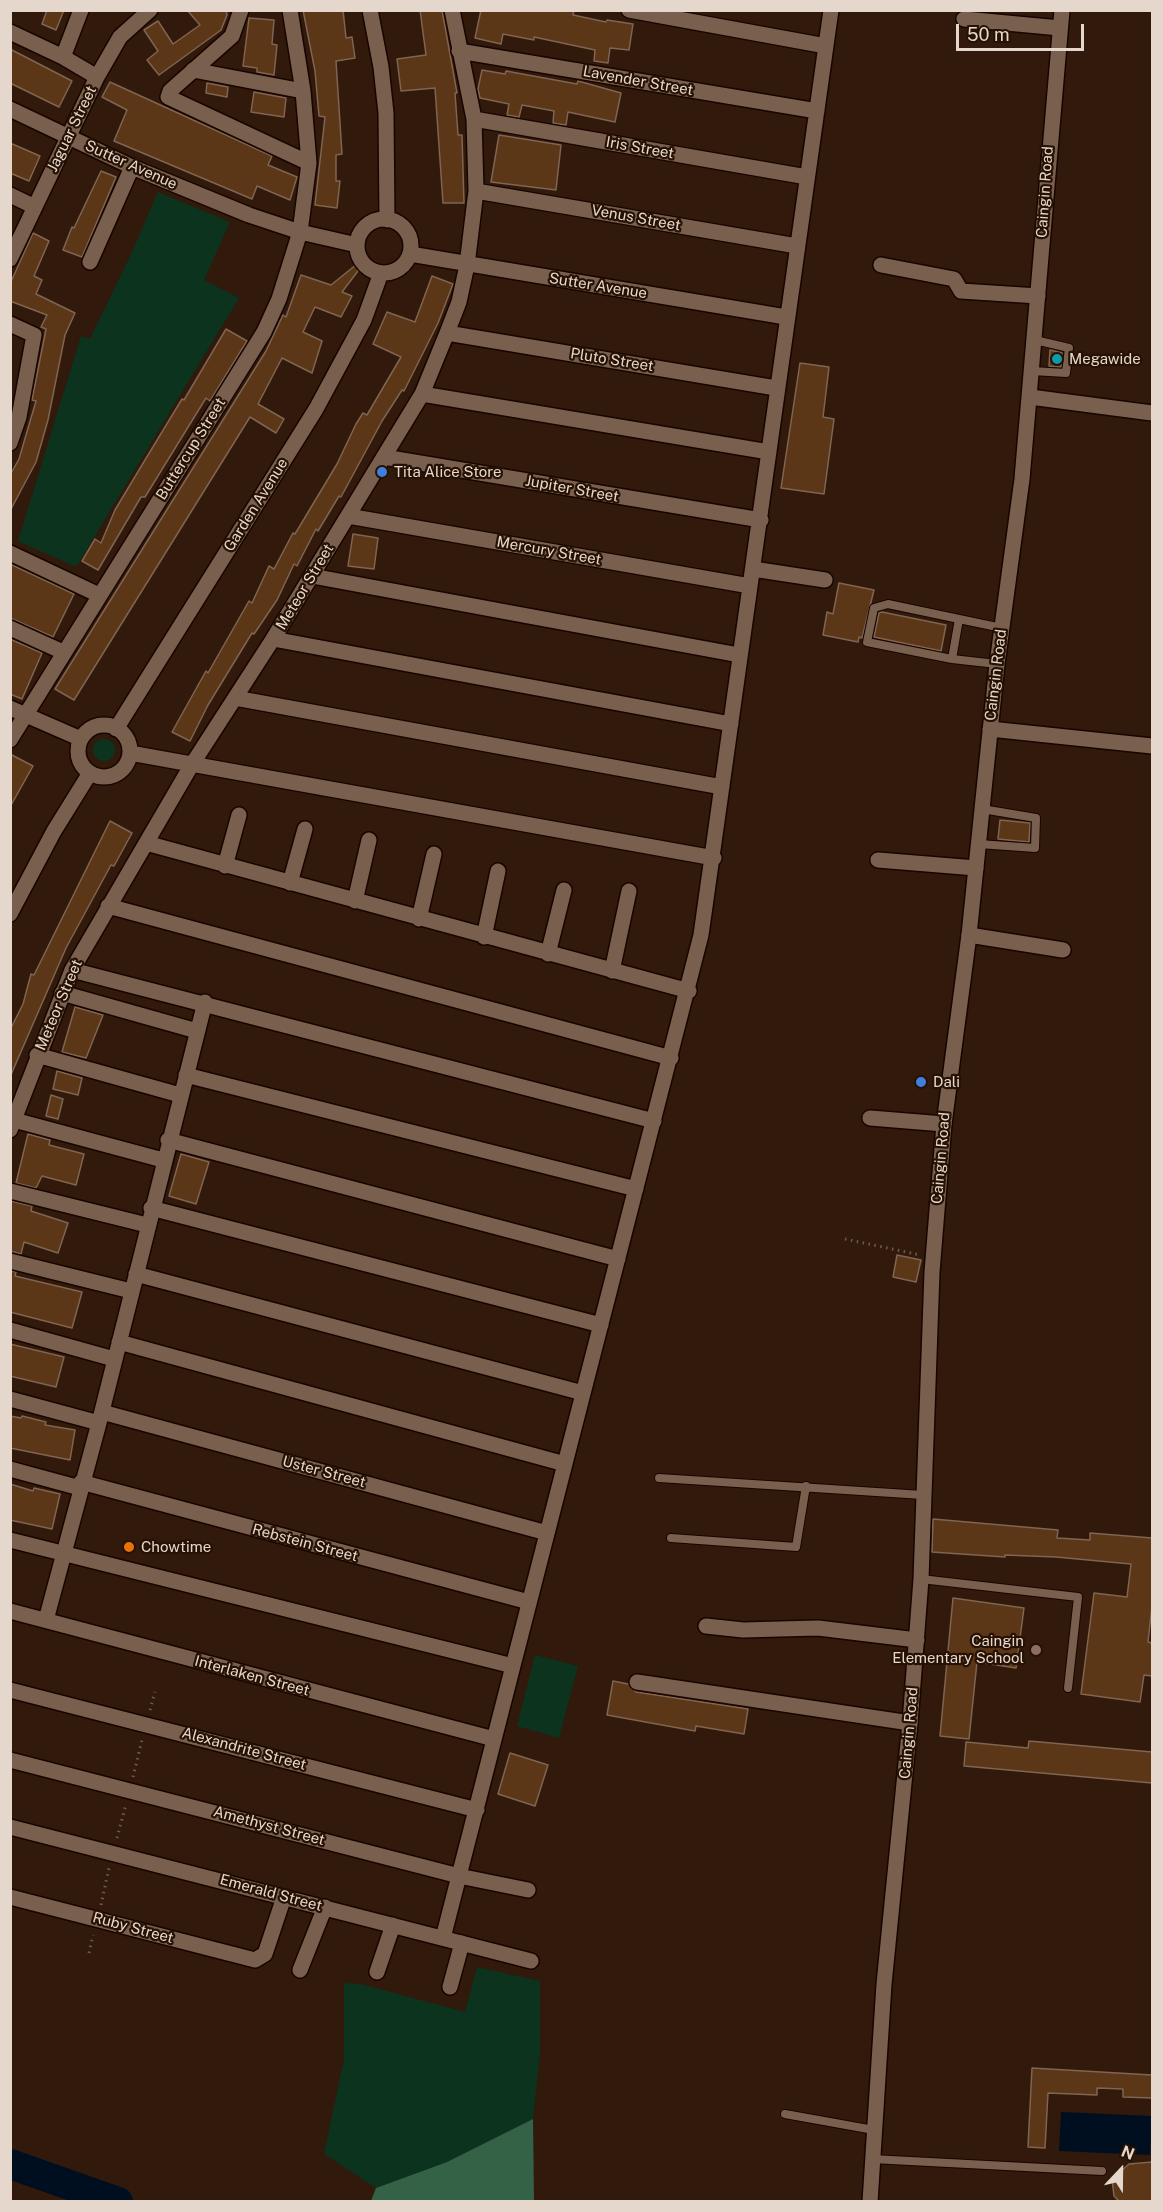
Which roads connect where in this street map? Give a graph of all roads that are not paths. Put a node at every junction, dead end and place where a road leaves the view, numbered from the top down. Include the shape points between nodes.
1 (81, 10) edge
2 (150, 10) edge
3 (241, 10) edge
4 (290, 10) edge
5 (370, 10) edge
6 (452, 10) edge
7 (629, 10) edge
8 (831, 10) edge
9 (1062, 10) edge
10 (964, 19) dead end
11 (1060, 28) junction
12 (10, 32) edge
13 (826, 46) junction
14 (459, 51) junction
15 (63, 57) junction
16 (193, 70) junction
17 (97, 77) junction
18 (303, 91) junction
19 (10, 109) edge
20 (817, 111) junction
21 (474, 119) junction
22 (68, 137) junction
23 (309, 163) junction
24 (132, 167) junction
25 (807, 177) junction
26 (476, 191) junction
27 (10, 195) edge
28 (35, 207) junction
29 (387, 220) junction
30 (300, 232) junction
31 (357, 245) junction
32 (796, 246) junction
33 (410, 254) junction
34 (10, 259) edge
35 (90, 262) dead end
36 (467, 265) junction
37 (881, 265) dead end
38 (381, 273) junction
39 (1038, 296) junction
40 (786, 317) junction
41 (10, 324) edge
42 (447, 333) junction
43 (1035, 340) junction
44 (1032, 371) junction
45 (776, 388) junction
46 (422, 394) junction
47 (1030, 397) junction
48 (15, 414) edge
49 (1152, 414) edge
50 (10, 443) edge
51 (769, 452) junction
52 (384, 457) junction
53 (348, 516) junction
54 (761, 520) junction
55 (10, 553) edge
56 (753, 569) junction
57 (312, 576) junction
58 (825, 580) dead end
59 (750, 586) junction
60 (99, 595) junction
61 (959, 619) junction
62 (10, 628) edge
63 (1002, 628) junction
64 (273, 639) junction
65 (63, 652) junction
66 (739, 655) junction
67 (952, 659) junction
68 (997, 664) junction
69 (235, 698) junction
70 (10, 708) edge
71 (26, 716) junction
72 (731, 723) junction
73 (116, 729) junction
74 (990, 729) junction
75 (10, 740) edge
76 (81, 740) junction
77 (1152, 747) edge
78 (130, 753) junction
79 (191, 766) junction
80 (90, 773) junction
81 (723, 787) junction
82 (982, 809) junction
83 (239, 815) dead end
84 (305, 829) dead end
85 (369, 840) dead end
86 (146, 843) junction
87 (979, 844) junction
88 (435, 854) dead end
89 (714, 858) junction
90 (878, 860) dead end
91 (225, 866) junction
92 (976, 868) junction
93 (498, 871) dead end
94 (290, 883) junction
95 (564, 890) dead end
96 (629, 891) dead end
97 (356, 901) junction
98 (108, 906) junction
99 (10, 914) edge
100 (419, 919) junction
101 (969, 935) junction
102 (484, 937) junction
103 (1063, 951) dead end
104 (548, 954) junction
105 (72, 970) junction
106 (612, 971) junction
107 (689, 990) junction
108 (62, 993) junction
109 (205, 1002) junction
110 (196, 1031) junction
111 (37, 1055) junction
112 (671, 1058) junction
113 (186, 1075) junction
114 (180, 1095) junction
115 (870, 1118) dead end
116 (654, 1121) junction
117 (944, 1124) junction
118 (12, 1125) edge
119 (168, 1140) junction
120 (163, 1160) junction
121 (636, 1189) junction
122 (10, 1191) edge
123 (151, 1208) junction
124 (147, 1225) junction
125 (618, 1259) junction
126 (10, 1261) edge
127 (136, 1274) junction
128 (131, 1291) junction
129 (601, 1325) junction
130 (10, 1330) edge
131 (119, 1342) junction
132 (114, 1359) junction
133 (583, 1393) junction
134 (10, 1399) edge
135 (100, 1417) junction
136 (565, 1464) junction
137 (10, 1468) edge
138 (658, 1478) dead end
139 (81, 1485) junction
140 (806, 1486) junction
141 (923, 1495) junction
142 (547, 1533) junction
143 (671, 1538) dead end
144 (10, 1540) edge
145 (63, 1553) junction
146 (921, 1579) junction
147 (529, 1602) junction
148 (10, 1611) edge
149 (46, 1620) junction
150 (706, 1626) dead end
151 (917, 1640) junction
152 (513, 1666) junction
153 (637, 1682) dead end
154 (1068, 1688) dead end
155 (10, 1690) edge
156 (910, 1723) junction
157 (494, 1739) junction
158 (10, 1760) edge
159 (477, 1810) junction
160 (10, 1827) edge
161 (459, 1876) junction
162 (528, 1890) dead end
163 (10, 1897) edge
164 (284, 1897) junction
165 (325, 1907) junction
166 (393, 1925) junction
167 (443, 1938) junction
168 (462, 1943) junction
169 (531, 1961) dead end
170 (300, 1970) dead end
171 (377, 1972) dead end
172 (450, 1987) dead end
173 (785, 2114) dead end
174 (874, 2130) junction
175 (872, 2159) junction
176 (1102, 2171) dead end
177 (870, 2202) edge

1 - 15 street
2 - 17 street, Jaguar Street via 120,37
3 - 16 street via 232,36
4 - 18 street, Buttercup Street
5 - 29 street via 386,113
6 - 14 street, Meteor Street
7 - 13 street
8 - 13 street
9 - 11 street, Caingin Road
10 - 11 street
11 - 39 street, Caingin Road
12 - 15 street
13 - 20 street
14 - 20 street, Lavender Street
14 - 21 street, Meteor Street
15 - 17 street
16 - 18 street
16 - 23 street via 170,91 170,99
17 - 22 street, Jaguar Street
18 - 23 street, Buttercup Street
19 - 22 street, Sutter Avenue
20 - 25 street
21 - 25 street, Iris Street
21 - 26 street, Meteor Street
22 - 24 street, Sutter Avenue
22 - 28 street, Jaguar Street
23 - 30 street, Buttercup Street
24 - 30 street, Sutter Avenue
24 - 35 street
25 - 32 street
26 - 32 street, Venus Street
26 - 36 street, Meteor Street
27 - 28 street
28 - 34 street, Jaguar Street
29 - 31 street via 366,226
29 - 33 street via 407,231
30 - 31 street, Sutter Avenue
30 - 60 street, Buttercup Street via 264,332
31 - 38 street via 363,264
32 - 40 street
33 - 36 street, Sutter Avenue
33 - 38 street via 399,269
36 - 40 street, Sutter Avenue
36 - 42 street, Meteor Street
37 - 39 street via 954,279 961,291
38 - 73 street, Garden Avenue via 364,320 316,409
39 - 43 street, Caingin Road
40 - 45 street
41 - 48 street via 34,335
42 - 45 street, Pluto Street
42 - 46 street, Meteor Street
43 - 44 street, Caingin Road
43 - 44 lane via 1069,348 1066,374
44 - 47 street, Caingin Road
45 - 51 street
46 - 51 street
46 - 52 street, Meteor Street
47 - 49 street
47 - 63 street, Caingin Road
48 - 50 street
51 - 54 street
52 - 53 street, Meteor Street
52 - 54 street, Jupiter Street
53 - 57 street, Meteor Street
53 - 59 street, Mercury Street
54 - 56 street
55 - 60 street
56 - 58 street
56 - 59 street
57 - 64 street, Meteor Street
57 - 66 street
59 - 66 street
60 - 65 street, Buttercup Street
61 - 63 lane
61 - 67 lane
61 - 67 lane via 888,604 874,608 867,642
62 - 65 street
63 - 68 street, Caingin Road
64 - 69 street, Meteor Street
64 - 72 street
65 - 71 street, Buttercup Street
66 - 72 street
67 - 68 lane
68 - 74 street, Caingin Road
69 - 79 street, Meteor Street
69 - 81 street
70 - 71 street
71 - 75 street, Buttercup Street
71 - 76 street
72 - 81 street
73 - 76 street via 100,726
73 - 78 street via 127,739
74 - 77 street
74 - 82 street, Caingin Road
76 - 80 street via 78,752
78 - 79 street
78 - 80 street via 120,772 100,777
79 - 86 street, Meteor Street
79 - 89 street
80 - 99 street
81 - 89 street
82 - 87 street, Caingin Road
82 - 87 lane via 1036,818 1035,848
83 - 91 street
84 - 94 street
85 - 97 street
86 - 91 street
86 - 98 street, Meteor Street
87 - 92 street, Caingin Road
88 - 100 street
89 - 107 street
90 - 92 street
91 - 94 street
92 - 101 street, Caingin Road
93 - 102 street
94 - 97 street
95 - 104 street
96 - 106 street
97 - 100 street
98 - 105 street, Meteor Street
98 - 112 street
100 - 102 street
101 - 103 street
101 - 117 street, Caingin Road
102 - 104 street
104 - 106 street
105 - 108 street, Meteor Street
105 - 109 street
106 - 107 street
107 - 112 street
108 - 110 street
108 - 111 street, Meteor Street
109 - 110 street
109 - 116 street
110 - 113 street
111 - 114 street
111 - 118 street, Meteor Street
112 - 116 street
113 - 114 street
113 - 121 street
114 - 119 street
115 - 117 street
116 - 121 street
117 - 141 street, Caingin Road via 933,1258
118 - 120 street
119 - 120 street
119 - 125 street
120 - 123 street
121 - 125 street
122 - 124 street
123 - 124 street
123 - 129 street
124 - 127 street
125 - 129 street
126 - 128 street
127 - 128 street
127 - 133 street
128 - 131 street
129 - 133 street
130 - 132 street
131 - 132 street
131 - 136 street
132 - 135 street
133 - 136 street
134 - 135 street, Uster Street
135 - 139 street
135 - 142 street, Uster Street
136 - 142 street
137 - 139 street, Rebstein Street
138 - 140 lane
139 - 145 street
139 - 147 street, Rebstein Street
140 - 141 lane
140 - 143 lane via 796,1547
141 - 146 street, Caingin Road
142 - 147 street
144 - 145 street
145 - 149 street
145 - 152 street
146 - 151 street, Caingin Road
146 - 154 lane via 1078,1597
147 - 152 street
148 - 149 street, Interlaken Street
149 - 157 street, Interlaken Street
150 - 151 street via 743,1630 818,1628
151 - 156 street, Caingin Road
152 - 157 street
153 - 156 street
155 - 159 street, Alexandrite Street
156 - 174 street, Caingin Road
157 - 159 street
158 - 161 street, Amethyst Street
159 - 161 street
160 - 164 street, Emerald Street
161 - 162 street, Amethyst Street
161 - 167 street
163 - 164 street, Ruby Street via 255,1960 265,1954
164 - 165 street, Emerald Street
165 - 166 street, Emerald Street
165 - 170 street
166 - 167 street, Emerald Street
166 - 171 street
167 - 168 street, Emerald Street
168 - 169 street, Emerald Street
168 - 172 street
173 - 174 lane
174 - 175 street, Caingin Road
175 - 176 lane
175 - 177 street, Caingin Road

